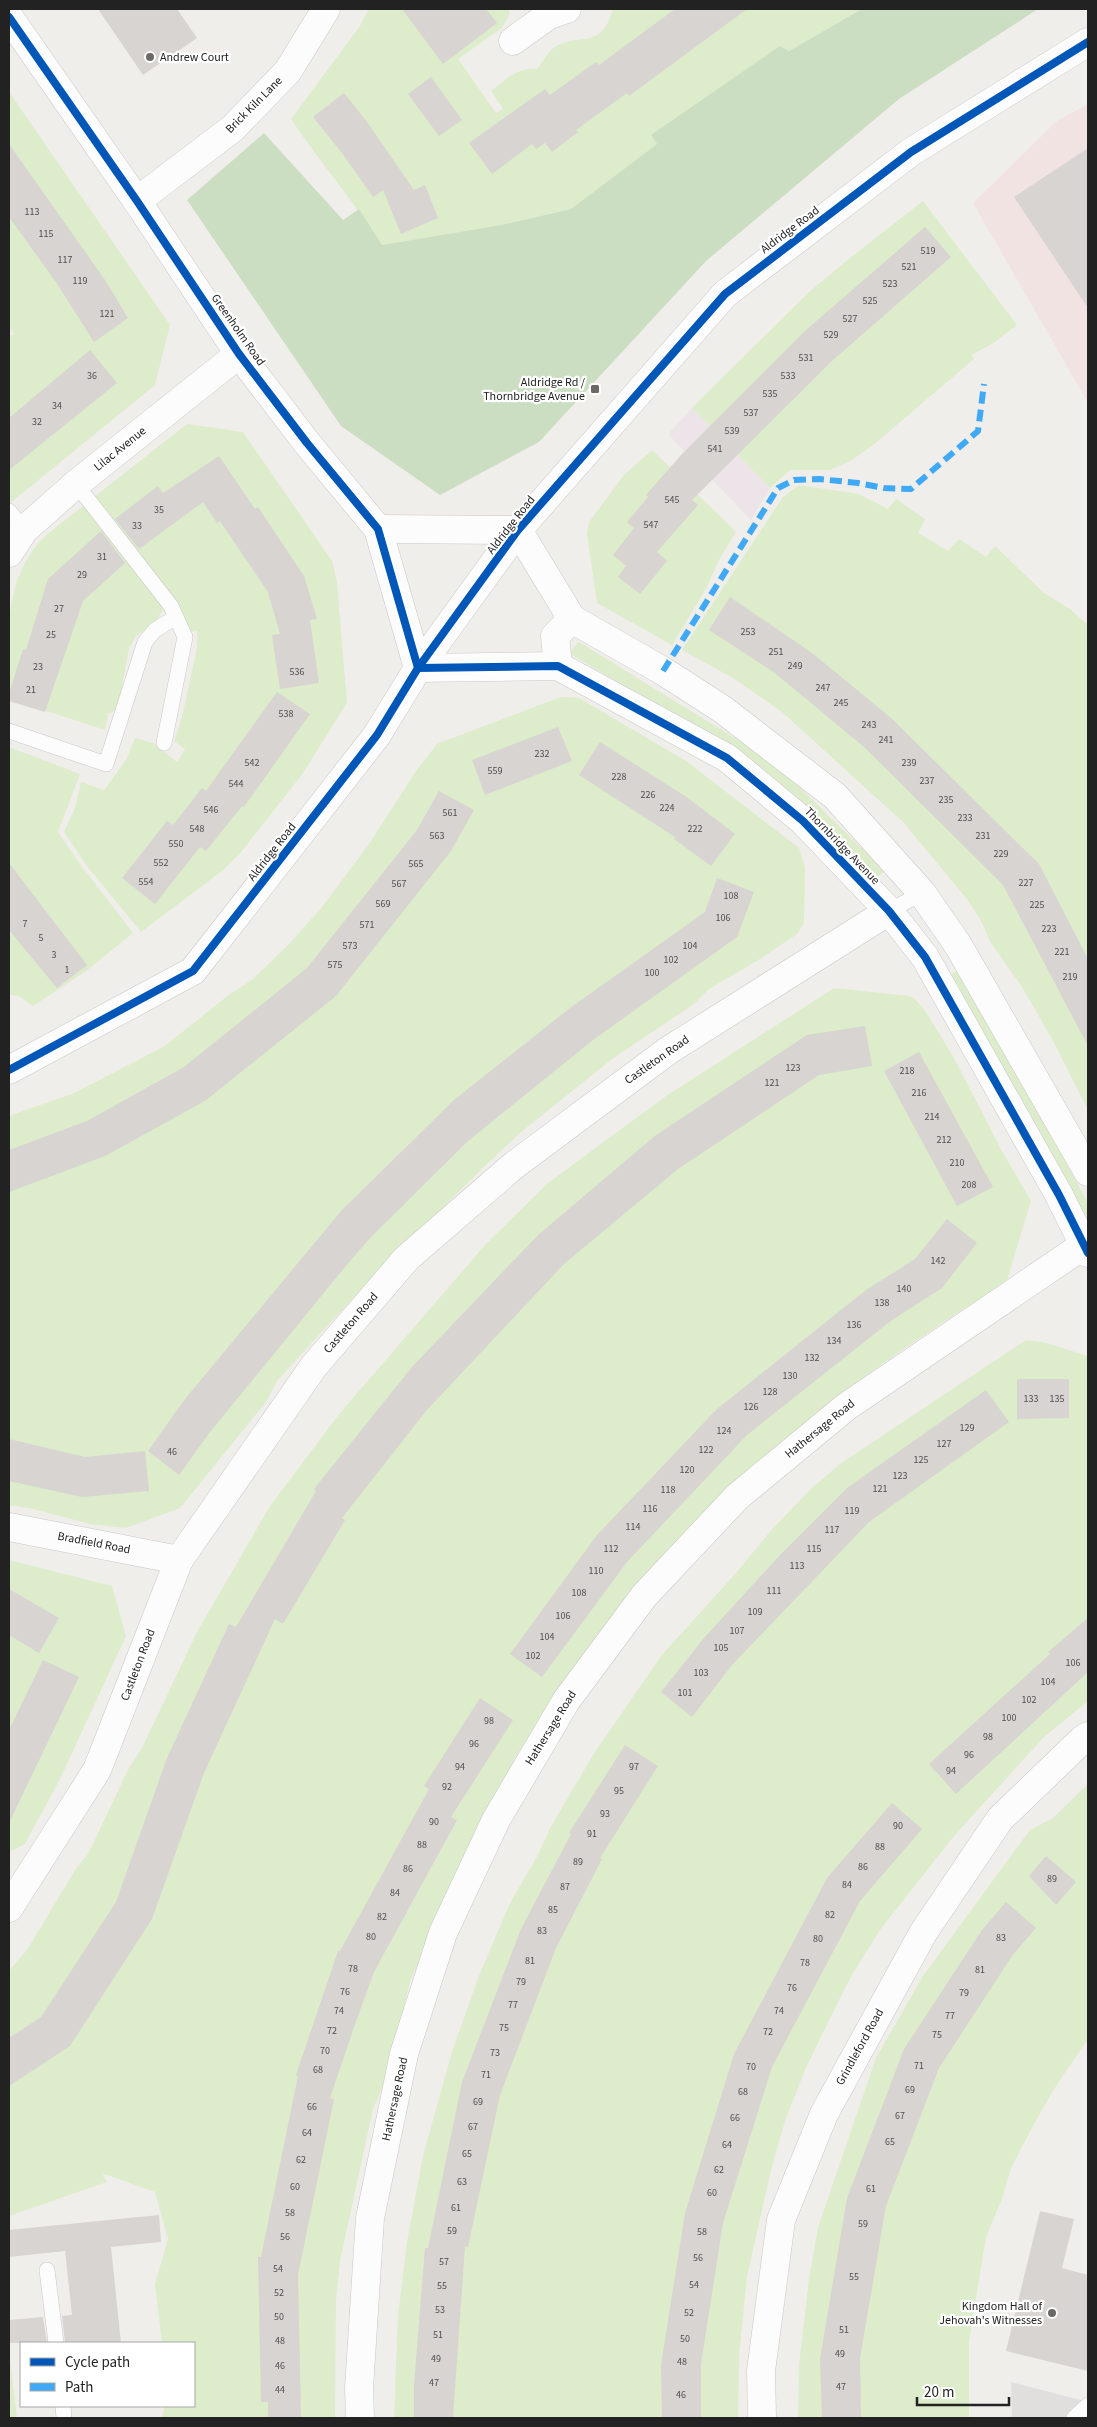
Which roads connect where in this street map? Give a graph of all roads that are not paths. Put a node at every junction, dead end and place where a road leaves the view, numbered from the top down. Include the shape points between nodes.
1 (326, 9) edge
2 (553, 11) edge
3 (9, 17) edge
4 (513, 41) dead end
5 (1088, 42) edge
6 (137, 201) junction
7 (239, 354) junction
8 (76, 484) junction
9 (16, 521) edge
10 (378, 529) junction
11 (518, 530) junction
12 (9, 552) edge
13 (176, 617) junction
14 (572, 619) junction
15 (558, 666) junction
16 (418, 668) junction
17 (9, 731) edge
18 (164, 743) dead end
19 (922, 893) junction
20 (889, 911) junction
21 (10, 1067) edge
22 (1088, 1172) edge
23 (1087, 1247) edge
24 (9, 1526) edge
25 (180, 1560) junction
26 (1088, 1736) edge
27 (9, 1908) edge
28 (47, 2270) dead end
29 (56, 2342) edge
30 (1088, 2405) edge
31 (360, 2418) edge
32 (762, 2418) edge
33 (1074, 2418) edge

1 - 6 street, Brick Kiln Lane via 288,71 233,128
2 - 4 street
3 - 6 street, Greenholm Road
5 - 11 street, Aldridge Road via 911,152 725,294
6 - 7 street, Greenholm Road
7 - 8 street, Lilac Avenue
7 - 10 street, Greenholm Road via 307,444
8 - 9 street, Lilac Avenue
8 - 13 lane via 171,606
9 - 12 street, Lilac Avenue
10 - 11 street
10 - 16 street, Greenholm Road
11 - 14 street
11 - 16 street, Aldridge Road
13 - 17 lane via 155,630 145,642 106,764
13 - 18 lane via 185,637
14 - 15 street via 555,636
14 - 19 street via 722,709 835,796
15 - 16 street, Thornbridge Avenue
15 - 20 street, Thornbridge Avenue via 727,758 803,821
16 - 21 street, Aldridge Road via 377,735 193,971
19 - 20 lane
19 - 22 street via 958,946
20 - 23 street, Thornbridge Avenue via 925,957
20 - 25 street, Castleton Road via 669,1050 513,1166 407,1258 314,1366
23 - 31 street, Hathersage Road via 846,1406 737,1497 644,1596 566,1701 496,1820 442,1933 404,2054 370,2218
24 - 25 street, Bradfield Road
25 - 27 street, Castleton Road via 97,1770
26 - 32 street, Grindleford Road via 1000,1819 922,1933 824,2114 781,2220 761,2371
28 - 29 lane
30 - 33 lane

